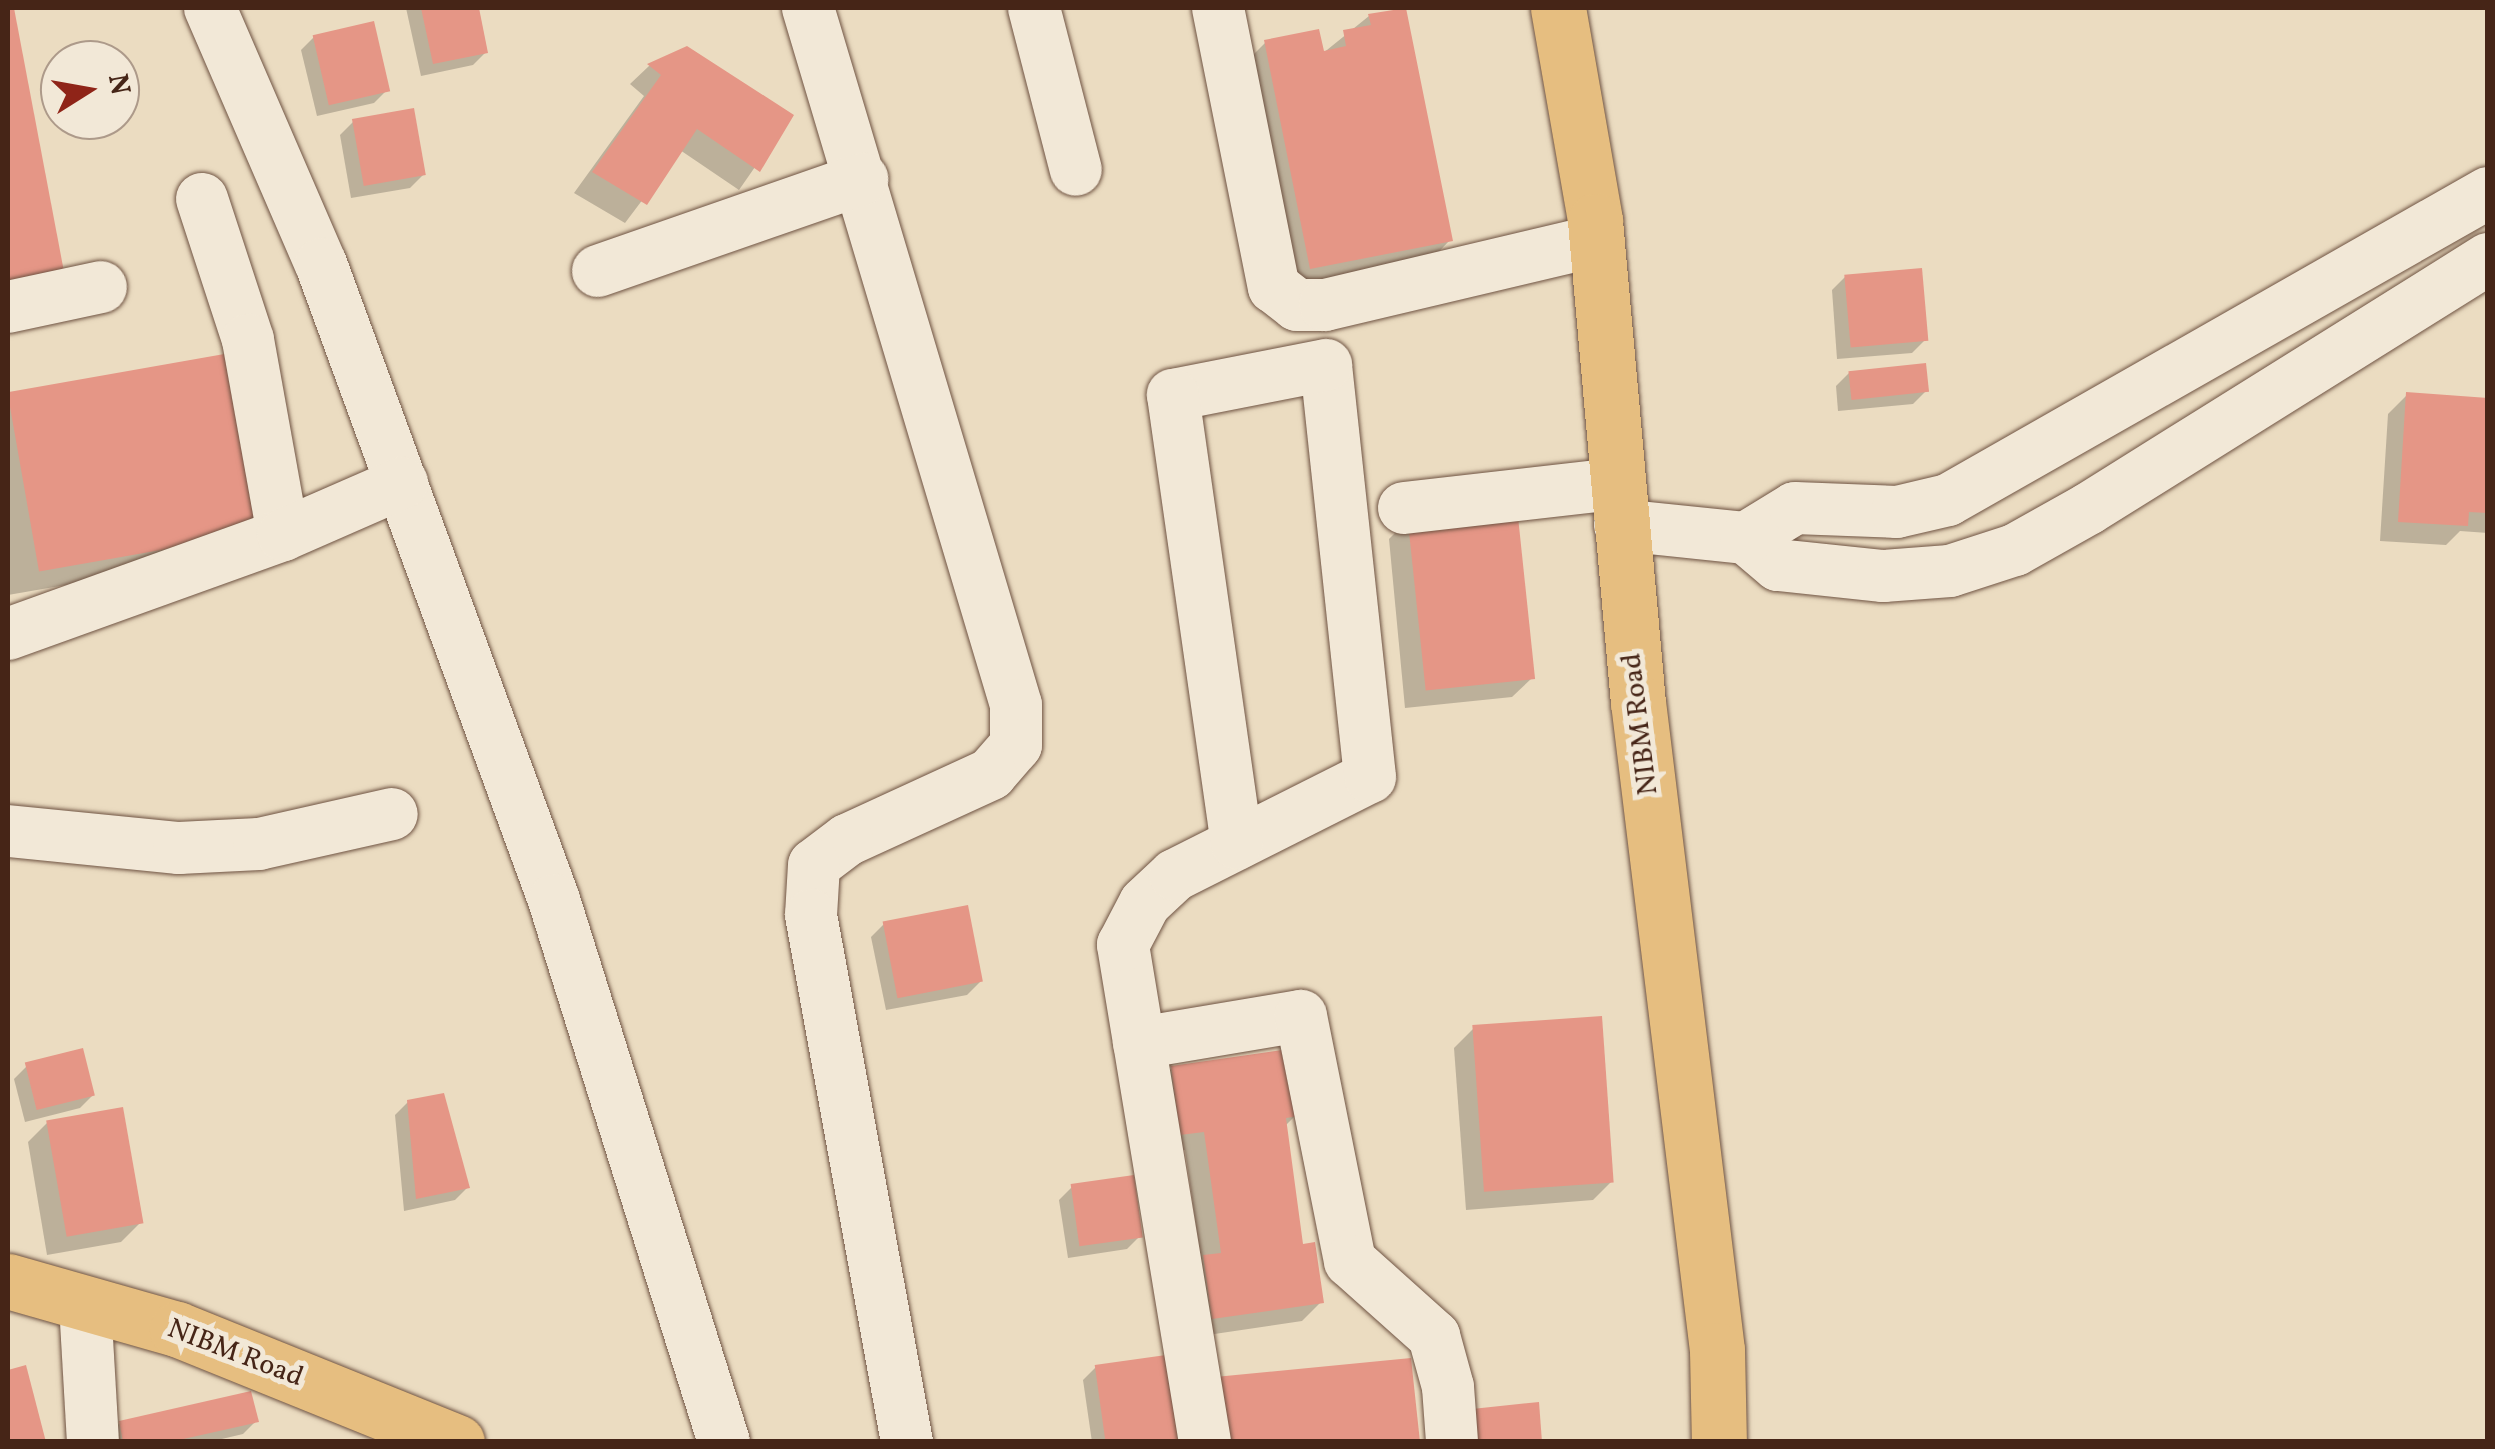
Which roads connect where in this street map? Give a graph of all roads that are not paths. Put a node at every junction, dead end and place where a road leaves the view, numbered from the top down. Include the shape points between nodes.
1 (210, 8) edge
2 (808, 8) edge
3 (1034, 8) edge
4 (1218, 8) edge
5 (1558, 8) edge
6 (1076, 170) dead end
7 (862, 179) junction
8 (2488, 193) edge
9 (202, 199) dead end
10 (1596, 241) junction
11 (2488, 258) edge
12 (598, 271) dead end
13 (101, 287) dead end
14 (8, 308) edge
15 (402, 483) junction
16 (1617, 505) junction
17 (1404, 508) dead end
18 (283, 535) junction
19 (1746, 538) junction
20 (8, 634) edge
21 (392, 814) dead end
22 (8, 831) edge
23 (1238, 843) junction
24 (1140, 1043) junction
25 (8, 1281) edge
26 (85, 1304) junction
27 (93, 1442) edge
28 (456, 1442) edge
29 (724, 1442) edge
30 (907, 1442) edge
31 (1204, 1442) edge
32 (1452, 1442) edge
33 (1719, 1442) edge

1 - 15 street via 321,264
2 - 7 street
3 - 6 street
4 - 10 street via 1274,286 1297,305 1325,305
5 - 10 main road, NIBM Road
7 - 12 street
7 - 30 street via 1016,705 1016,745 991,774 846,840 814,866 810,915
8 - 19 street via 1948,500 1897,512 1795,508
9 - 18 street via 248,340
10 - 16 main road, NIBM Road
11 - 19 street via 2014,550 1950,571 1883,576 1778,565
13 - 14 street
15 - 18 street
15 - 29 street via 554,900
16 - 17 street
16 - 19 street
16 - 33 main road, NIBM Road via 1716,1350
18 - 20 street
21 - 22 street via 259,844 179,848
23 - 23 street via 1370,776 1326,365 1173,395
23 - 24 street via 1174,875 1145,903 1124,945
24 - 31 street
24 - 32 street via 1301,1016 1350,1261 1434,1336 1448,1386
25 - 26 main road, NIBM Road
26 - 27 street
26 - 28 main road, NIBM Road via 177,1329

